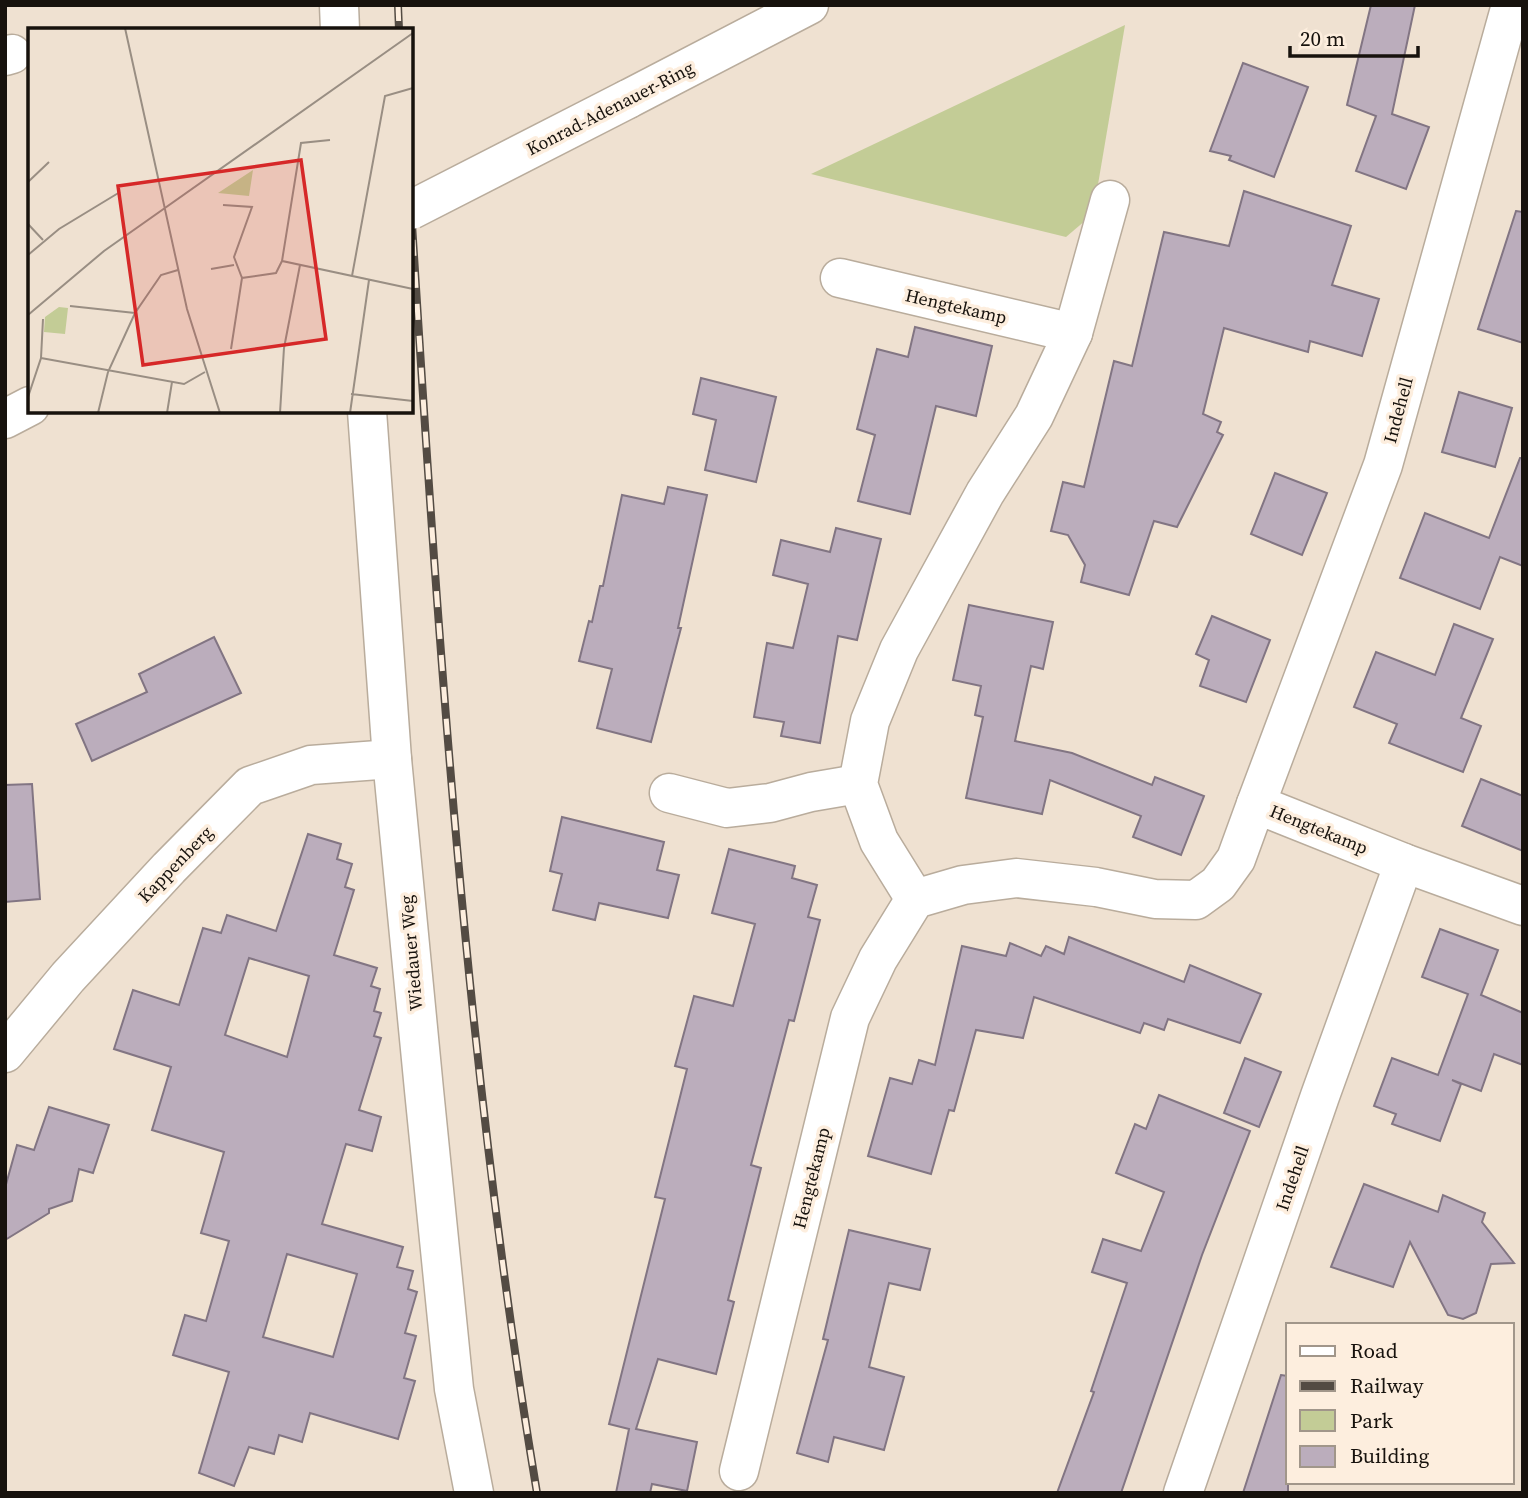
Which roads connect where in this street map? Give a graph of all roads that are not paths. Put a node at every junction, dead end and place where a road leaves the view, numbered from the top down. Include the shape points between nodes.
1 (339, 5) edge
2 (809, 5) edge
3 (1511, 5) edge
4 (340, 28) edge
5 (1110, 200) dead end
6 (413, 209) edge
7 (840, 278) dead end
8 (1073, 333) junction
9 (28, 407) edge
10 (367, 413) edge
11 (5, 419) edge
12 (392, 759) junction
13 (858, 784) junction
14 (669, 793) dead end
15 (1255, 804) junction
16 (1404, 863) junction
17 (915, 899) junction
18 (1523, 906) edge
19 (5, 1053) edge
20 (739, 1471) dead end
21 (474, 1493) edge
22 (1183, 1493) edge

1 - 4 street
2 - 6 street, Konrad-Adenauer-Ring, bridge
3 - 15 street, Indehell via 1383,465
5 - 8 street
7 - 8 street, Hengtekamp
8 - 13 street via 1034,416 985,493 899,650 870,721
9 - 11 street
10 - 12 street, Wiedauer Weg
12 - 19 street, Kappenberg via 311,765 250,786 77,967
12 - 21 street, Wiedauer Weg via 454,1389
13 - 14 street via 727,808
13 - 17 street via 879,841
15 - 16 street, Hengtekamp
15 - 17 street, Hengtekamp via 1236,859 1218,884 1195,900 1155,899 1016,878 963,884
16 - 18 street, Hengtekamp
16 - 22 street, Indehell
17 - 20 street, Hengtekamp via 878,959 850,1018

